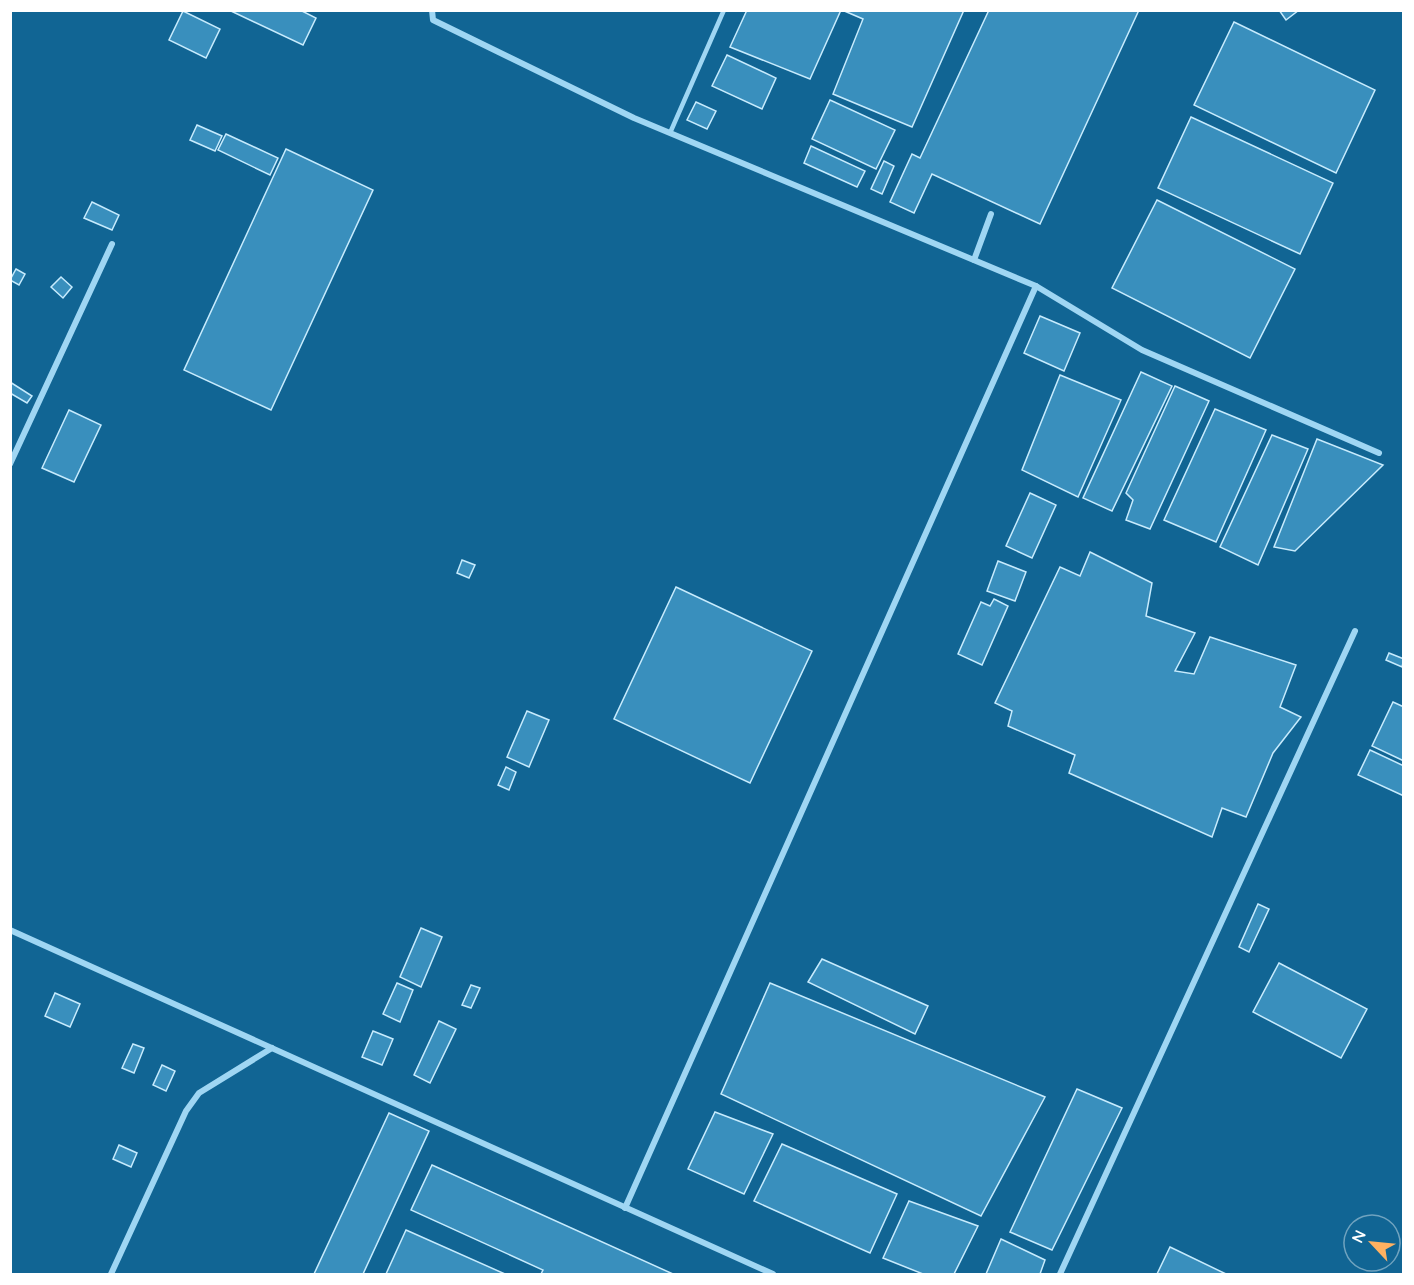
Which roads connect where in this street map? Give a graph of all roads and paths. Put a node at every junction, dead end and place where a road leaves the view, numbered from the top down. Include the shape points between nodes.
1 (432, 10) edge
2 (723, 10) edge
3 (670, 133) junction
4 (991, 214) dead end
5 (112, 244) dead end
6 (974, 260) junction
7 (1036, 286) junction
8 (1379, 453) dead end
9 (10, 464) edge
10 (1355, 631) dead end
11 (10, 930) edge
12 (272, 1048) junction
13 (625, 1208) junction
14 (111, 1275) edge
15 (773, 1275) edge
16 (1060, 1275) edge

1 - 3 street via 433,20
2 - 3 lane
3 - 6 street
4 - 6 street
5 - 9 street
6 - 7 street
7 - 8 street via 1142,350
7 - 13 street
10 - 16 street
11 - 12 street
12 - 13 street
12 - 14 street via 199,1094 186,1111
13 - 15 street

